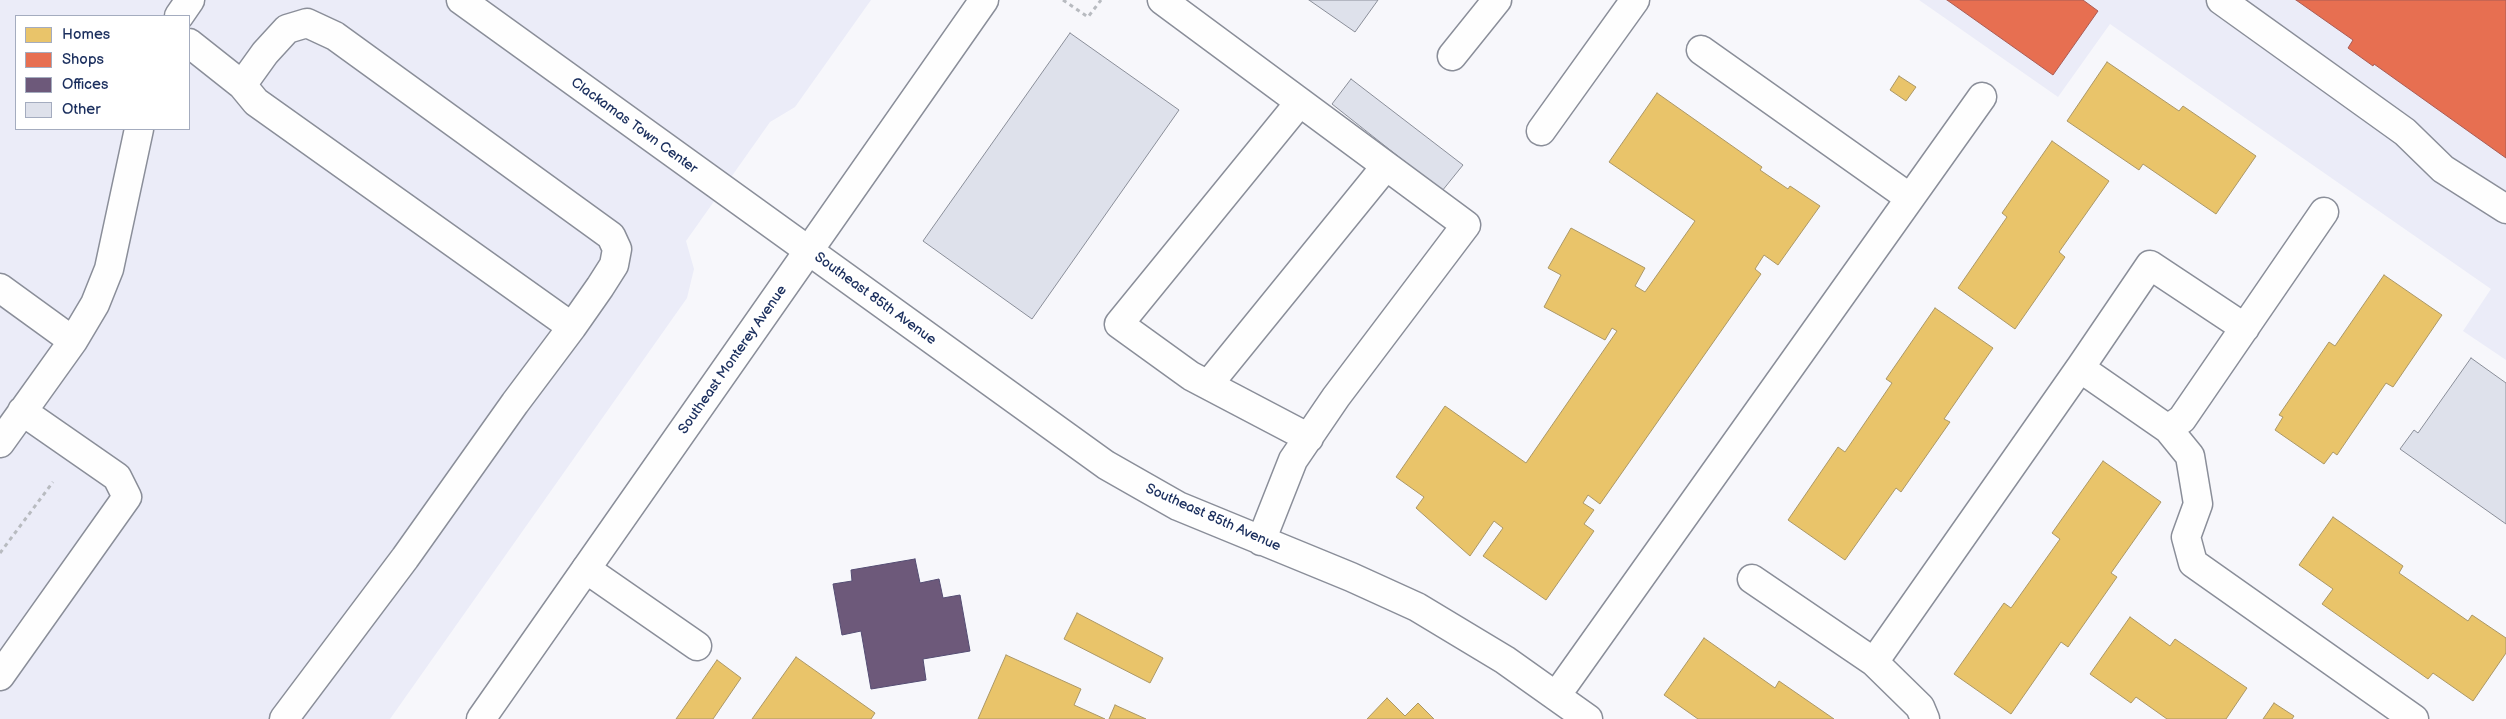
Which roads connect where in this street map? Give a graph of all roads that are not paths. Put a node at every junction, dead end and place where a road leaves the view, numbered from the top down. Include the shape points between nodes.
1 (190, 0) edge
2 (461, 0) edge
3 (984, 0) edge
4 (1162, 0) edge
5 (1497, 0) edge
6 (1635, 0) edge
7 (2221, 0) edge
8 (180, 15) edge
9 (190, 44) edge
10 (1701, 50) dead end
11 (1452, 56) dead end
12 (242, 85) junction
13 (1982, 97) dead end
14 (1300, 102) junction
15 (139, 130) edge
16 (1541, 131) dead end
17 (1386, 166) junction
18 (1910, 198) junction
19 (2506, 209) edge
20 (2324, 212) dead end
21 (808, 251) junction
22 (0, 288) edge
23 (572, 327) junction
24 (2245, 328) junction
25 (73, 341) junction
26 (2080, 368) junction
27 (1208, 384) junction
28 (22, 411) junction
29 (2168, 429) junction
30 (1309, 438) junction
31 (0, 443) edge
32 (1261, 540) junction
33 (586, 569) junction
34 (1752, 579) dead end
35 (697, 646) dead end
36 (1874, 662) junction
37 (0, 676) edge
38 (1556, 696) junction
39 (284, 719) edge
40 (481, 719) edge
41 (1588, 719) edge
42 (1925, 719) edge
43 (2414, 719) edge

1 - 8 street
2 - 21 street, Clackamas Town Center
3 - 21 street, Southeast Monterey Avenue
4 - 14 street
5 - 11 street
6 - 16 street
7 - 19 street via 2405,132 2443,170
9 - 12 street
10 - 18 street
12 - 23 street via 256,102
12 - 23 street via 287,29 307,23 335,36 611,236 617,249 614,265
13 - 18 street
14 - 17 street
14 - 27 street via 1120,324 1191,376
15 - 25 street via 110,269 95,304
17 - 27 street
17 - 30 street via 1466,225
18 - 38 street
20 - 24 street
21 - 32 street, Southeast 85th Avenue via 1106,465 1178,506
21 - 33 street, Southeast Monterey Avenue
22 - 25 street
23 - 39 street
24 - 26 street via 2150,265
24 - 29 street via 2182,419
25 - 28 street
26 - 29 street
26 - 36 street
27 - 30 street
28 - 31 street
28 - 37 street via 117,477 127,497
29 - 43 street via 2190,456 2198,504 2186,537 2193,563
30 - 32 street via 1293,460
32 - 38 street, Southeast 85th Avenue via 1417,607 1506,660
33 - 35 street
33 - 40 street, Southeast Monterey Avenue
34 - 36 street
36 - 42 street via 1920,707
38 - 41 street, Southeast 85th Avenue

